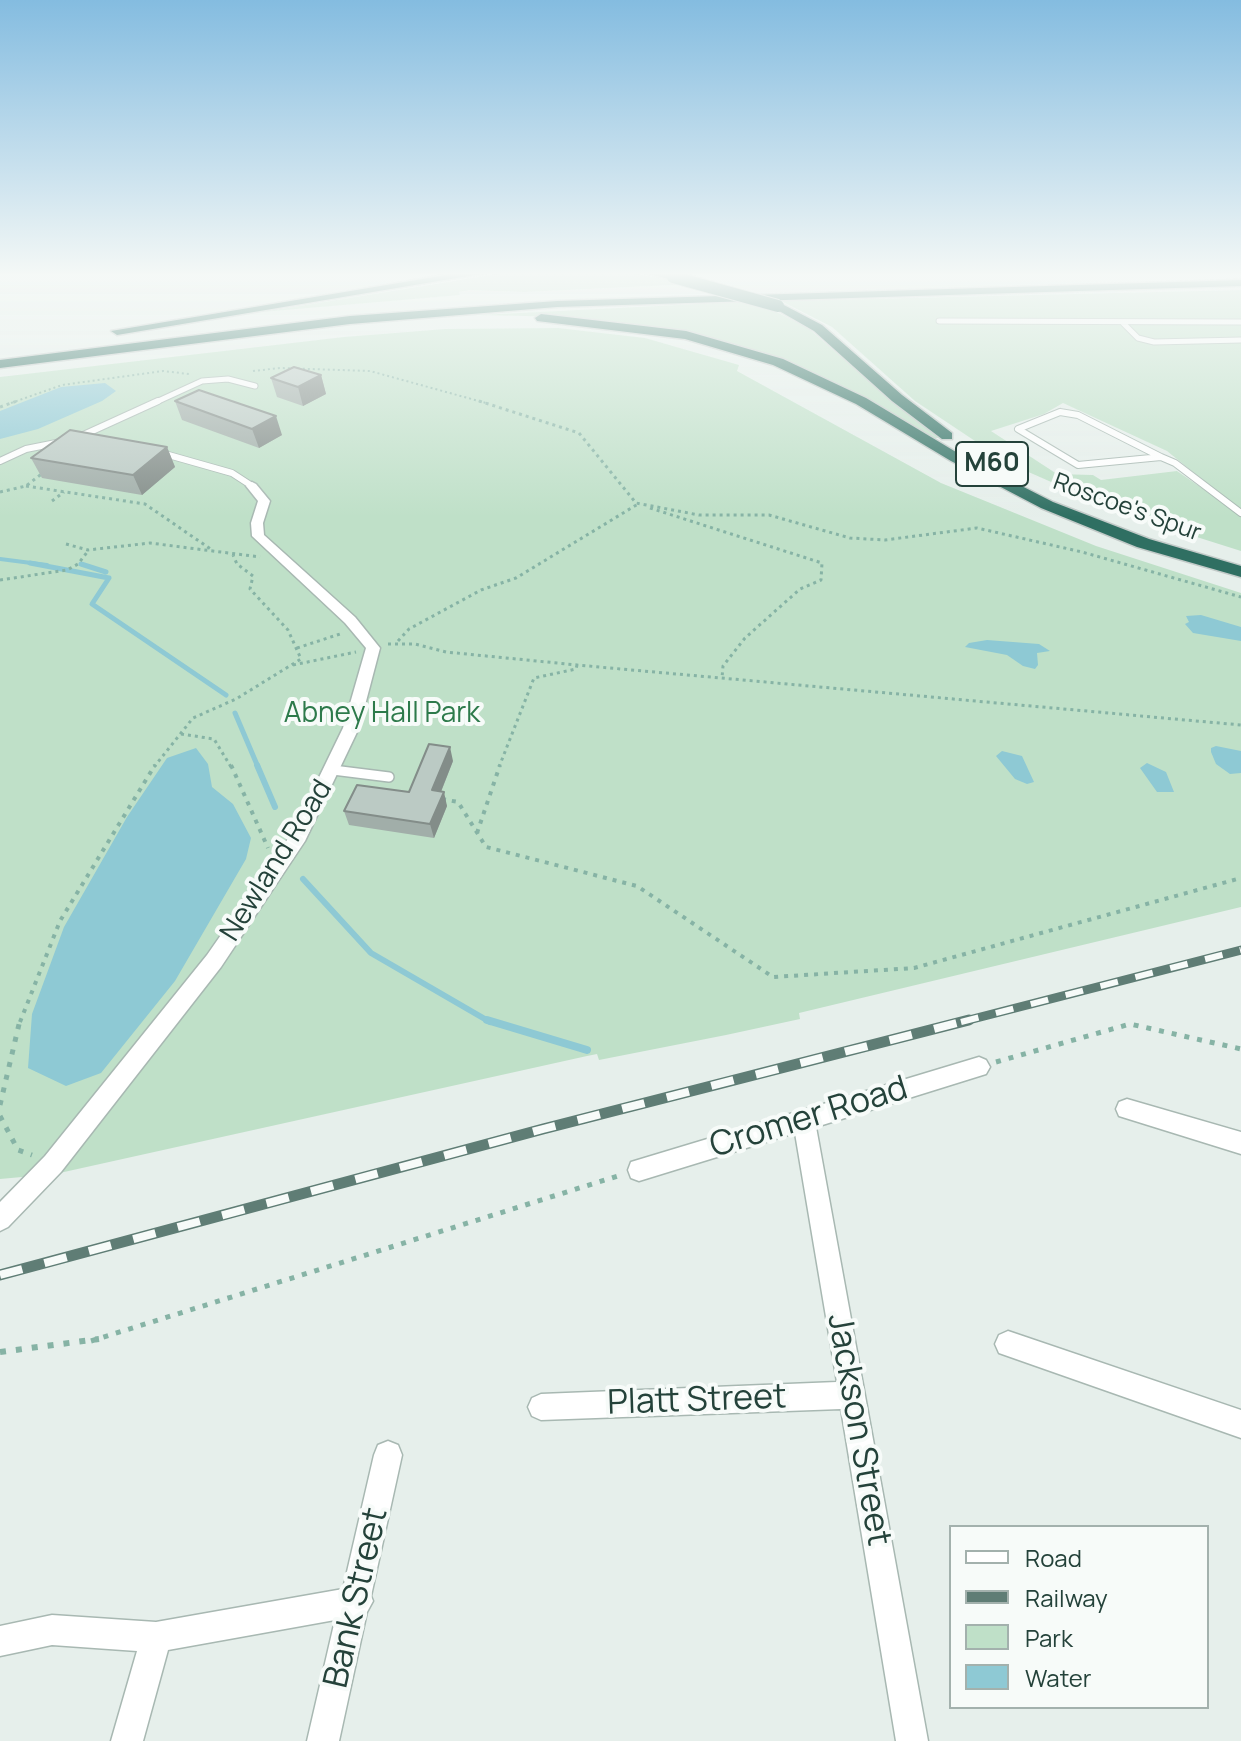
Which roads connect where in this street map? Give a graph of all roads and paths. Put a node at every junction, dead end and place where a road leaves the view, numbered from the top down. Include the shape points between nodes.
1 (64, 354) edge
2 (753, 354) edge
3 (849, 354) edge
4 (0, 364) edge
5 (250, 372) dead end
6 (190, 374) dead end
7 (255, 386) dead end
8 (0, 407) edge
9 (74, 438) junction
10 (97, 442) edge
11 (155, 451) edge
12 (1161, 457) junction
13 (0, 461) edge
14 (50, 468) edge
15 (26, 486) junction
16 (252, 486) joint
17 (0, 492) edge
18 (64, 492) junction
19 (52, 501) dead end
20 (636, 503) junction
21 (1241, 513) edge
22 (66, 544) dead end
23 (88, 550) junction
24 (215, 551) junction
25 (233, 555) junction
26 (278, 555) junction
27 (1241, 560) edge
28 (1241, 572) edge
29 (0, 580) edge
30 (1241, 597) edge
31 (357, 628) junction
32 (398, 642) junction
33 (297, 648) junction
34 (373, 648) junction
35 (293, 665) junction
36 (577, 665) junction
37 (722, 678) junction
38 (1241, 725) edge
39 (181, 734) junction
40 (333, 770) junction
41 (389, 777) dead end
42 (429, 797) edge
43 (477, 833) junction
44 (268, 848) dead end
45 (1241, 878) edge
46 (1241, 1049) edge
47 (979, 1067) joint
48 (0, 1105) edge
49 (1127, 1109) dead end
50 (0, 1116) edge
51 (804, 1119) junction
52 (1241, 1143) edge
53 (53, 1164) junction
54 (639, 1170) joint
55 (0, 1219) edge
56 (1008, 1344) dead end
57 (0, 1352) edge
58 (852, 1395) junction
59 (541, 1407) dead end
60 (1241, 1424) edge
61 (388, 1455) dead end
62 (358, 1601) junction
63 (156, 1637) junction
64 (0, 1641) edge
65 (127, 1741) edge
66 (323, 1741) edge
67 (912, 1741) edge

1 - 4 highway, M60
2 - 28 highway, Roscoe's Spur / M60 via 807,374 1047,505 1143,543
3 - 27 highway, Roscoe's Spur / M60, bridge via 937,430 1000,468 1119,521
5 - 20 path via 370,371 545,420 579,433
6 - 8 path via 163,371 62,385
7 - 9 lane via 228,379 202,381
9 - 10 lane
9 - 13 lane
11 - 16 lane via 232,473
12 - 12 lane via 1078,465 1018,429 1072,412
12 - 21 lane
14 - 15 path
15 - 17 path
15 - 18 path
16 - 26 street via 264,501 258,536
18 - 19 path
18 - 24 path via 145,504
20 - 30 path via 699,515 769,515 850,538 885,540 977,528
20 - 32 path via 516,578 481,590 409,629
20 - 37 path via 822,563 821,580 800,589 745,638 723,666
22 - 23 path
23 - 24 path via 150,543
23 - 29 path via 67,570
24 - 25 path
25 - 26 path
25 - 33 path via 253,576 250,589 288,630
26 - 31 street
31 - 33 path
31 - 34 street
32 - 34 path
32 - 36 path
33 - 35 path via 301,659
34 - 35 path
34 - 40 street, Newland Road via 359,705
35 - 39 path via 193,718
36 - 37 path
36 - 43 path via 534,678
37 - 38 path
39 - 44 path via 214,739
39 - 48 path via 156,764 60,921 24,1005
40 - 41 lane
40 - 53 street, Newland Road via 293,845 214,961
42 - 43 path via 458,802
43 - 45 path via 486,847 637,886 773,977 914,968
46 - 47 path via 1130,1024
47 - 51 street, Cromer Road
49 - 52 street
50 - 53 path via 18,1150
51 - 54 street, Cromer Road
51 - 58 street, Jackson Street
53 - 55 street, Newland Road
54 - 57 path via 93,1341
56 - 60 street
58 - 59 street, Platt Street
58 - 67 street, Jackson Street
61 - 62 street, Bank Street
62 - 63 street
62 - 66 street, Bank Street
63 - 64 street via 52,1630
63 - 65 street

